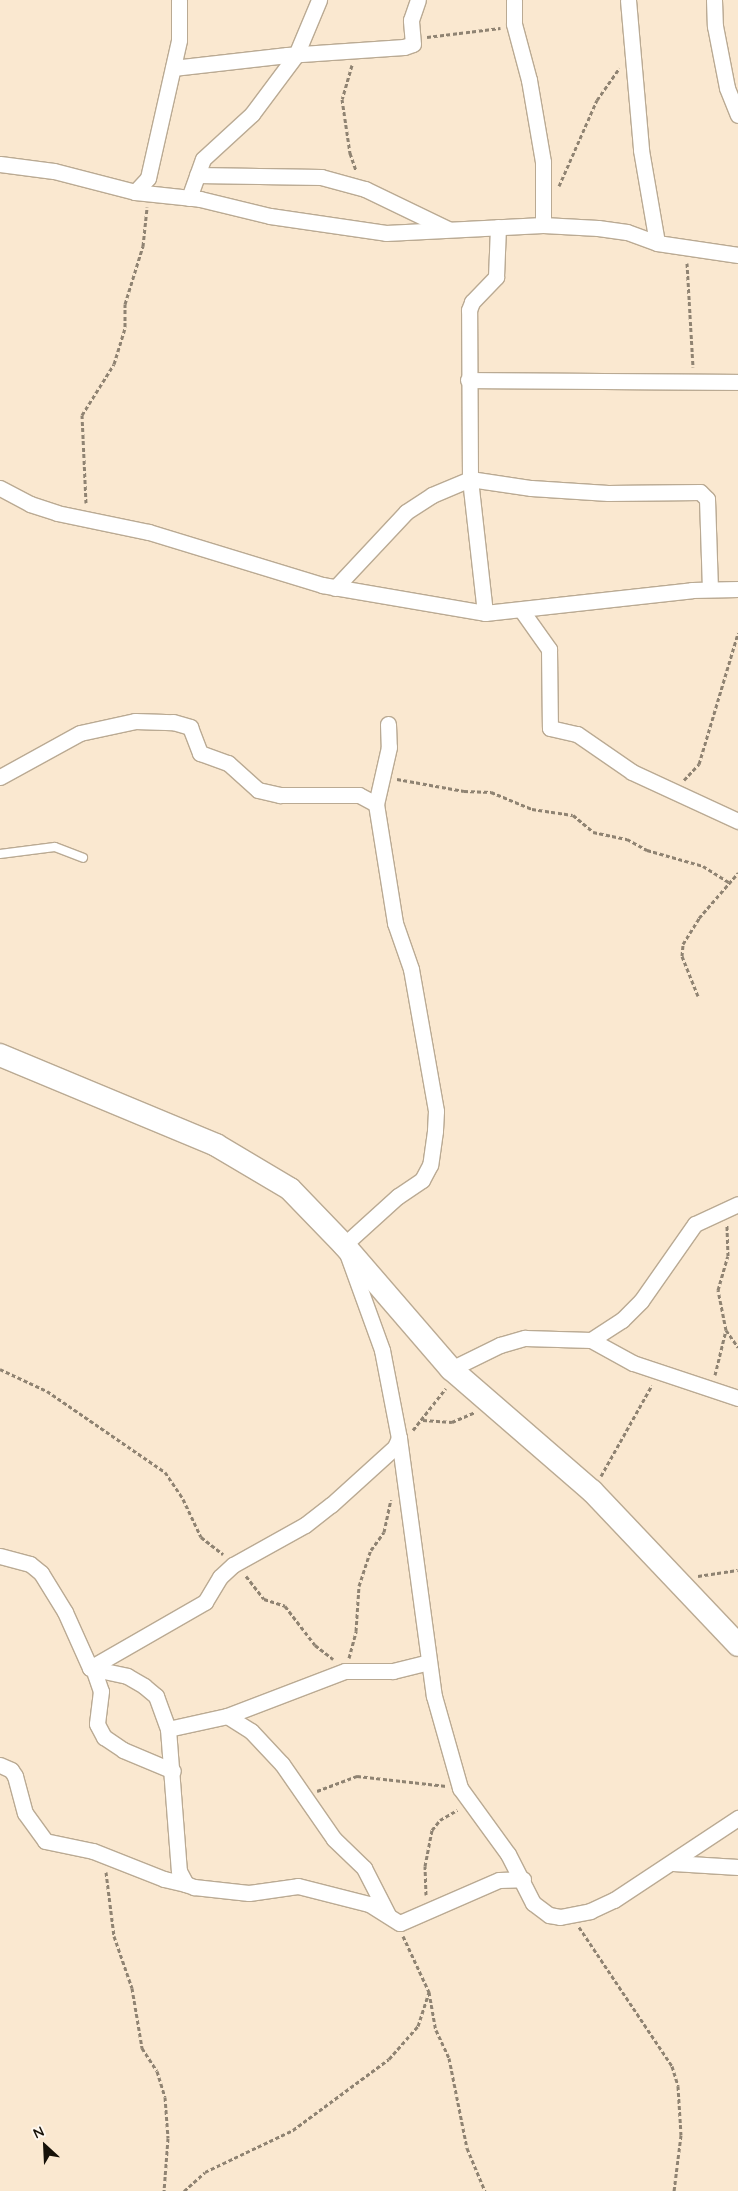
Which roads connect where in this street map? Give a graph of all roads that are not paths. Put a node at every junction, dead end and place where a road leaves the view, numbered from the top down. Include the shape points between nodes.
1 (179, 0) edge
2 (319, 0) edge
3 (418, 0) edge
4 (514, 0) edge
5 (628, 0) edge
6 (714, 0) edge
7 (296, 55) junction
8 (173, 68) junction
9 (738, 115) edge
10 (0, 164) edge
11 (197, 175) junction
12 (142, 192) junction
13 (189, 198) junction
14 (543, 225) junction
15 (498, 227) junction
16 (450, 230) junction
17 (657, 243) junction
18 (738, 255) edge
19 (468, 380) junction
20 (738, 382) edge
21 (470, 479) junction
22 (0, 488) edge
23 (335, 588) junction
24 (738, 588) edge
25 (710, 589) junction
26 (522, 610) junction
27 (485, 613) junction
28 (388, 724) dead end
29 (0, 777) edge
30 (376, 804) junction
31 (738, 821) edge
32 (0, 854) edge
33 (83, 858) dead end
34 (0, 1055) edge
35 (736, 1205) edge
36 (344, 1244) junction
37 (590, 1340) junction
38 (458, 1374) junction
39 (738, 1398) edge
40 (399, 1438) junction
41 (0, 1556) edge
42 (738, 1646) edge
43 (428, 1662) junction
44 (92, 1669) junction
45 (227, 1716) junction
46 (168, 1729) junction
47 (0, 1765) edge
48 (173, 1771) junction
49 (738, 1818) edge
50 (673, 1863) junction
51 (738, 1867) edge
52 (523, 1879) junction
53 (186, 1884) junction
54 (392, 1918) junction

1 - 8 street via 179,40
2 - 7 street
3 - 7 street via 411,20 413,44
4 - 14 street via 514,24 529,80 543,162
5 - 17 street via 641,150
6 - 9 street via 715,26 724,70
7 - 8 street
7 - 11 street via 252,114 203,159
8 - 12 street
10 - 12 street via 54,171
11 - 13 street
11 - 16 street via 320,176 365,189
12 - 13 street
13 - 16 street via 270,216 386,233
14 - 15 street
14 - 17 street via 627,232
15 - 16 street
15 - 19 street via 496,278 472,302 469,310
17 - 18 street
19 - 20 street
19 - 21 street
21 - 23 street via 432,495 406,512
21 - 25 street via 530,488 608,493 700,492 707,499
21 - 27 street
22 - 23 street via 30,504 149,532
23 - 27 street
24 - 25 street
25 - 26 street
26 - 27 street
26 - 31 street via 549,649 550,728 576,734 632,772
28 - 30 street via 389,747
29 - 30 street via 80,734 135,721 173,722 190,727 200,754 228,763 258,790 280,795 359,795
30 - 36 street via 395,923 411,969 436,1111 435,1131 430,1165 422,1180 398,1196
32 - 33 lane via 56,847
34 - 36 street via 216,1145 290,1189
35 - 37 street via 695,1224 641,1301 622,1320
36 - 38 street
36 - 40 street via 382,1350
37 - 38 street via 525,1338 500,1344
37 - 39 street via 633,1363
38 - 42 street via 592,1491
40 - 43 street
40 - 44 street via 395,1447 305,1525 233,1565 220,1577 212,1594 191,1612
41 - 44 street via 30,1564 41,1573 65,1612
43 - 45 street via 393,1671 346,1669
43 - 52 street via 434,1696 460,1788
44 - 46 street via 128,1676 144,1686 156,1696
44 - 48 street via 100,1691 97,1724 104,1737 123,1750
45 - 46 street
45 - 54 street via 250,1731 305,1794 334,1839 364,1868
46 - 48 street
47 - 53 street via 15,1776 26,1813 45,1841 102,1854 164,1879
48 - 53 street via 178,1859
49 - 50 street
50 - 51 street
50 - 52 street via 614,1900 572,1917 549,1915 539,1910
52 - 54 street via 498,1880 408,1922
53 - 54 street via 249,1893 298,1886 369,1904

